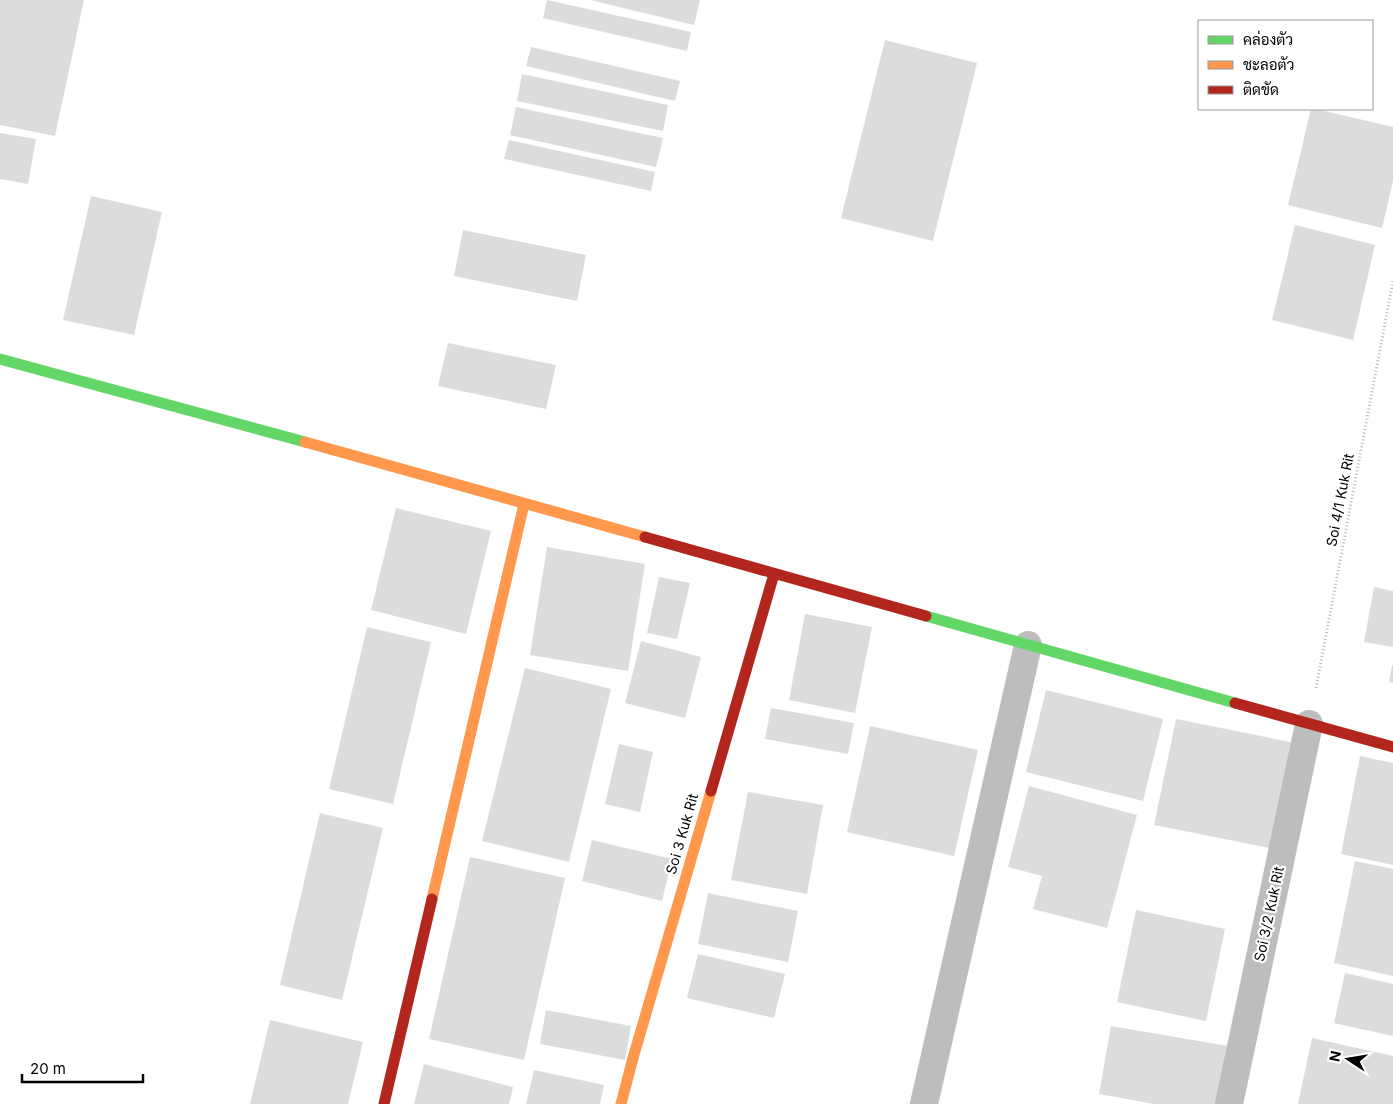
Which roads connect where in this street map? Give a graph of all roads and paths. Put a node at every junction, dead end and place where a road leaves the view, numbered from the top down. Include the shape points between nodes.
1 (1393, 281) edge
2 (0, 360) edge
3 (524, 504) junction
4 (774, 574) junction
5 (1028, 645) junction
6 (1309, 724) junction
7 (1393, 747) edge
8 (384, 1104) edge
9 (621, 1104) edge
10 (924, 1104) edge
11 (1230, 1104) edge

1 - 6 path, Soi 4/1 Kuk Rit
2 - 3 street
3 - 4 street
3 - 8 street
4 - 5 street
4 - 9 street, Soi 3 Kuk Rit
5 - 6 street
5 - 10 street
6 - 7 street
6 - 11 street, Soi 3/2 Kuk Rit

